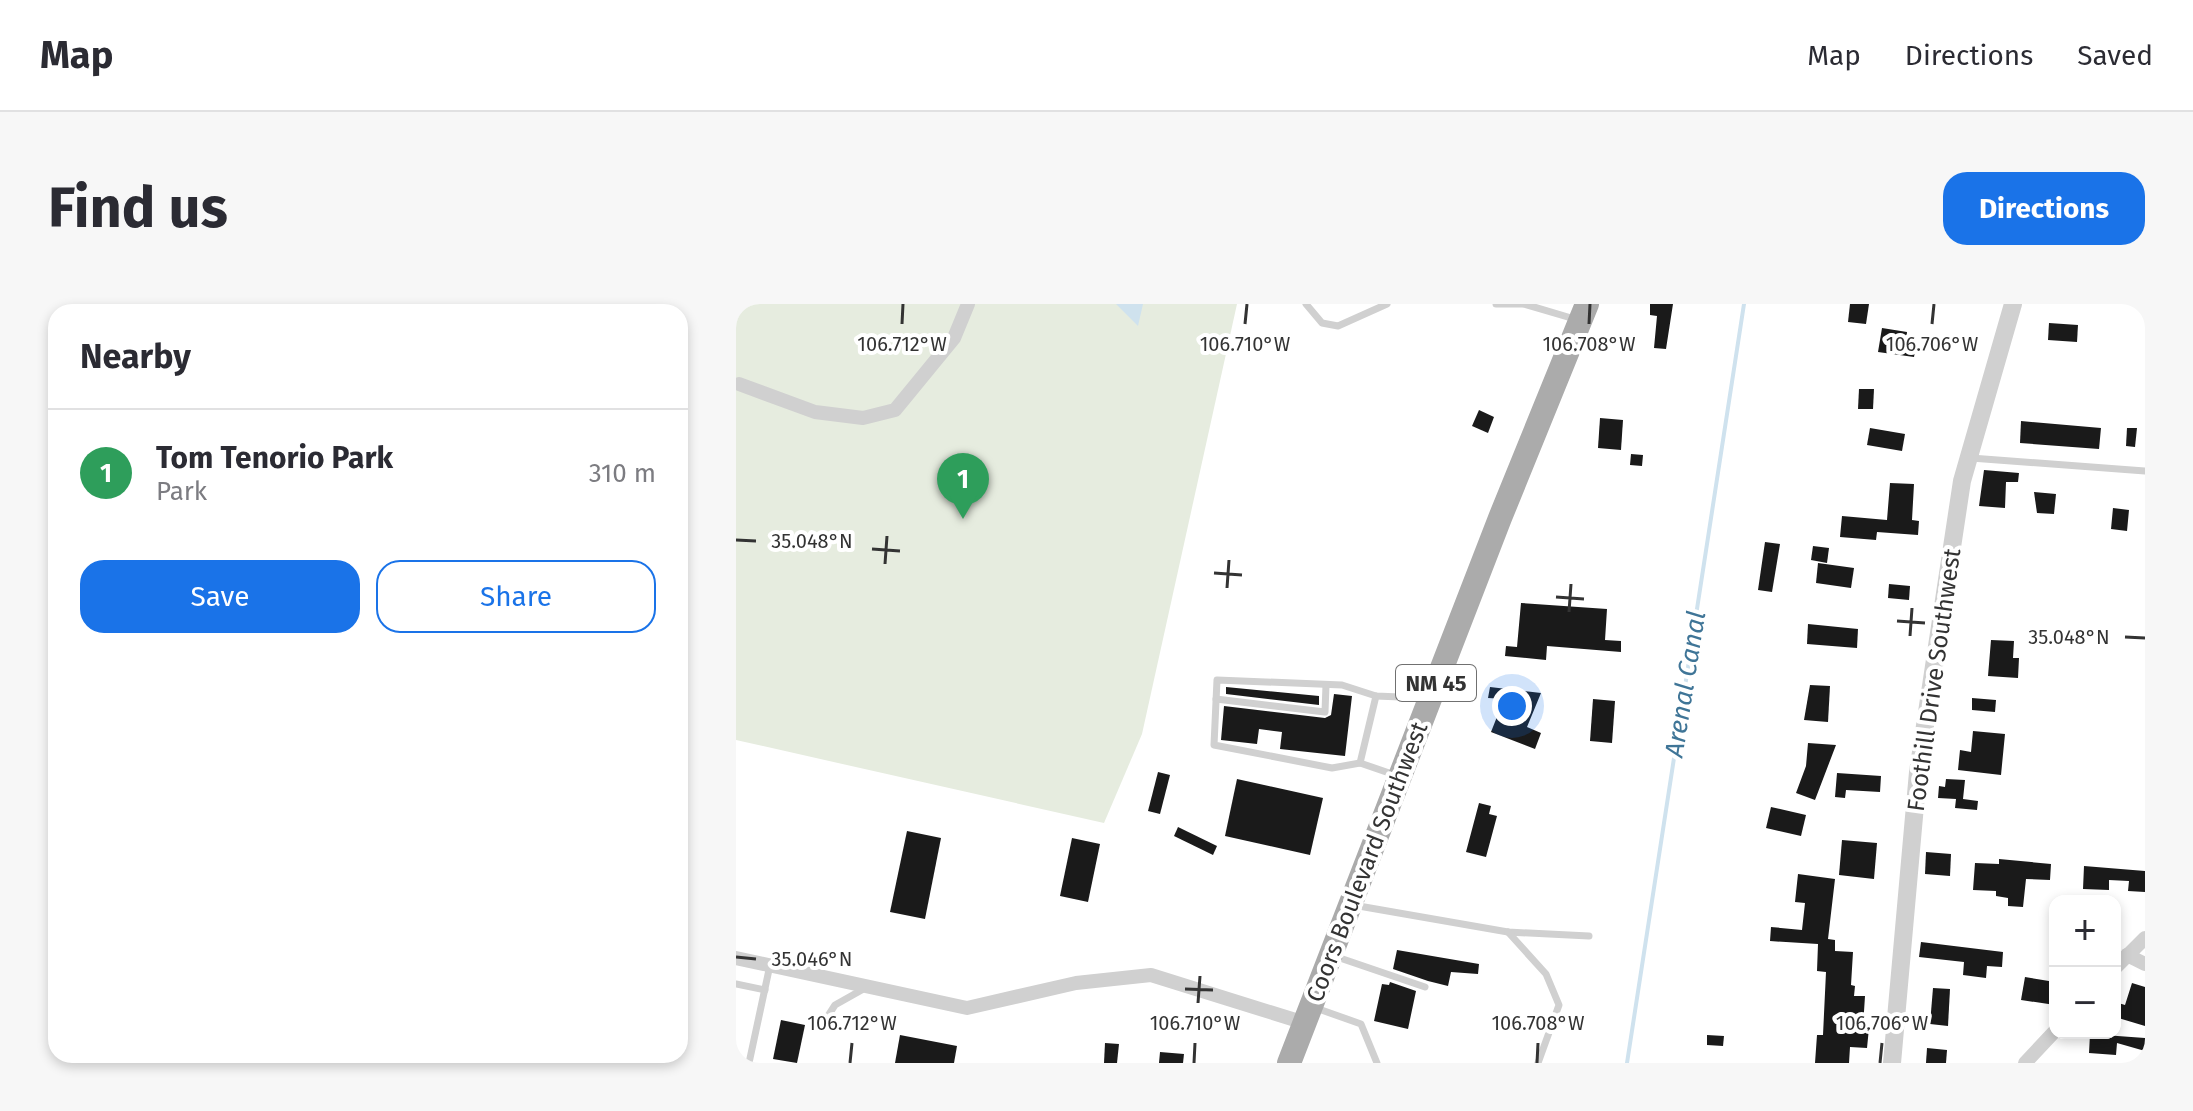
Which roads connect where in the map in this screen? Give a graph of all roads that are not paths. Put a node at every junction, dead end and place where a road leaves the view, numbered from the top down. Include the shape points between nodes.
1 (968, 304) edge
2 (1306, 304) edge
3 (1387, 304) edge
4 (1496, 304) edge
5 (1524, 304) edge
6 (2013, 304) edge
7 (1584, 312) edge
8 (739, 384) dead end
9 (1968, 458) junction
10 (2145, 471) edge
11 (1326, 685) junction
12 (1376, 696) junction
13 (1430, 698) junction
14 (1216, 699) junction
15 (1360, 763) junction
16 (1400, 777) junction
17 (1351, 905) junction
18 (1508, 932) junction
19 (1589, 936) dead end
20 (2145, 938) edge
21 (1332, 955) junction
22 (2127, 955) junction
23 (736, 958) edge
24 (2145, 964) edge
25 (770, 965) junction
26 (2116, 967) edge
27 (736, 984) edge
28 (869, 986) junction
29 (1425, 987) dead end
30 (765, 990) junction
31 (1308, 1014) junction
32 (826, 1019) dead end
33 (2049, 1037) edge
34 (749, 1063) edge
35 (1289, 1063) edge
36 (1377, 1063) edge
37 (1538, 1063) edge
38 (1892, 1063) edge
39 (2025, 1063) edge

1 - 8 street via 954,338 895,410 863,418 815,412
2 - 3 lane via 1322,323 1338,326
4 - 5 lane
5 - 7 lane
6 - 9 street, Foothill Drive Southwest
7 - 13 main road, Coors Boulevard Southwest / NM 45
9 - 10 lane
9 - 38 street, Foothill Drive Southwest via 1918,772
11 - 12 lane
11 - 14 lane via 1217,680
11 - 14 lane via 1325,712
12 - 13 lane
12 - 15 lane
13 - 16 main road, Coors Boulevard Southwest / NM 45
14 - 15 lane via 1214,745 1332,768
15 - 16 lane
16 - 17 main road, Coors Boulevard Southwest / NM 45
17 - 18 lane
17 - 21 main road, Coors Boulevard Southwest / NM 45
18 - 19 lane
18 - 37 lane via 1546,974 1559,1005
20 - 22 street
21 - 29 lane
21 - 31 main road, Coors Boulevard Southwest / NM 45
22 - 24 street
22 - 26 street
23 - 25 street
25 - 28 street
25 - 30 lane
27 - 30 lane
28 - 31 street via 967,1008 1076,983 1151,975
28 - 32 lane via 835,1005
30 - 34 lane
31 - 35 main road, Coors Boulevard Southwest / NM 45
31 - 36 lane via 1361,1024
33 - 39 street

